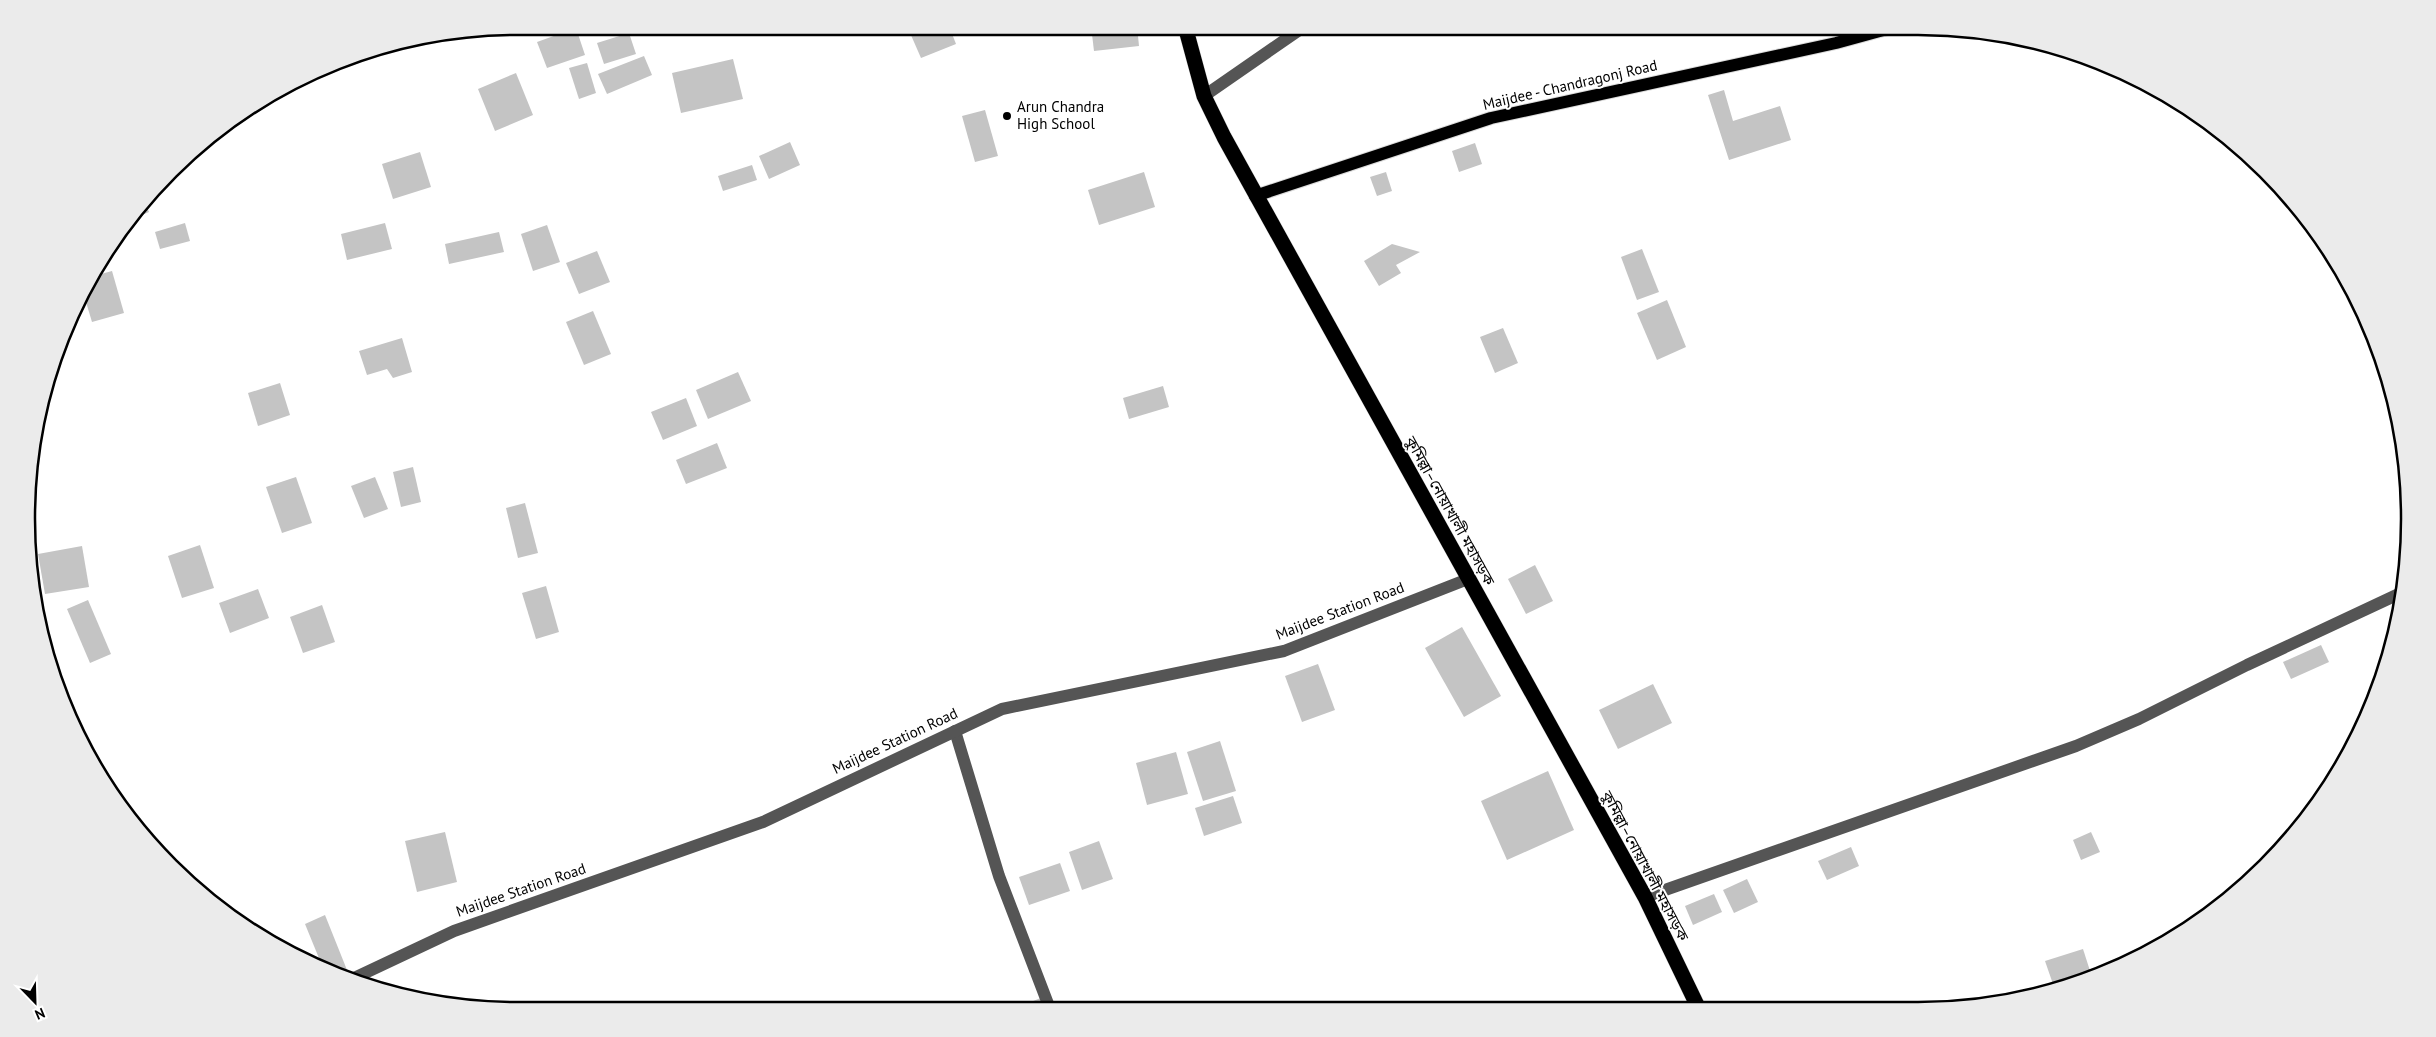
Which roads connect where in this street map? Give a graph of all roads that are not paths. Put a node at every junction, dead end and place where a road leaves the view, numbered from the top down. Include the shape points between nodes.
1 (1187, 35) edge
2 (1291, 35) edge
3 (1865, 35) edge
4 (1204, 96) junction
5 (1255, 196) junction
6 (1468, 579) junction
7 (2395, 596) edge
8 (954, 731) junction
9 (1645, 897) junction
10 (360, 975) edge
11 (1047, 1002) edge
12 (1696, 1002) edge

1 - 4 highway, কুমিল্লা–নোয়াখালী মহাসড়ক
2 - 4 street
3 - 5 main road, Maijdee - Chandragonj Road via 1491,118
4 - 5 highway, কুমিল্লা–নোয়াখালী মহাসড়ক
5 - 6 highway, কুমিল্লা–নোয়াখালী মহাসড়ক
6 - 8 street, Maijdee Station Road via 1284,650 1002,708
6 - 9 highway, কুমিল্লা–নোয়াখালী মহাসড়ক
7 - 9 street via 2076,746
8 - 10 street, Maijdee Station Road via 763,822 454,931
8 - 11 street via 999,876
9 - 12 highway, কুমিল্লা–নোয়াখালী মহাসড়ক

